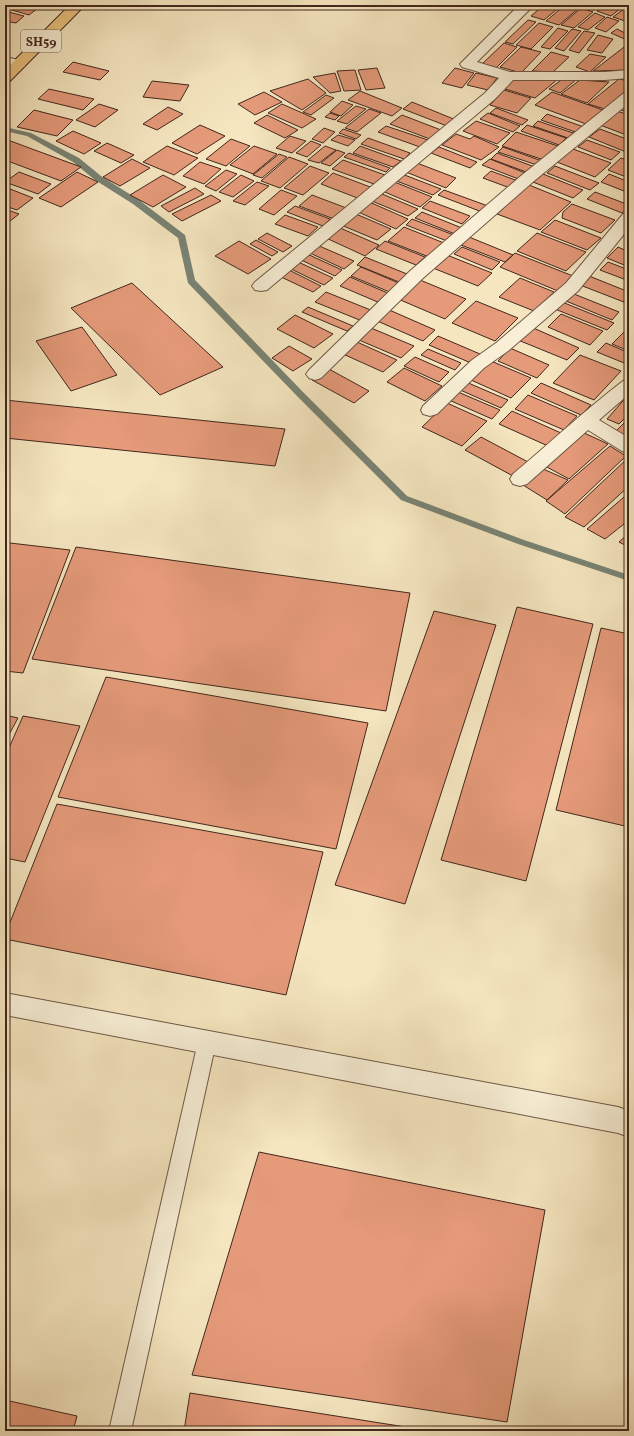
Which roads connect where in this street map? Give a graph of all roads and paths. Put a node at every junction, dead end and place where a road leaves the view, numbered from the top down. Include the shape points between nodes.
1 (78, 5) edge
2 (527, 5) edge
3 (12, 62) edge
4 (629, 74) edge
5 (509, 76) junction
6 (5, 78) edge
7 (629, 96) edge
8 (629, 217) edge
9 (261, 286) dead end
10 (315, 374) dead end
11 (629, 385) edge
12 (430, 410) dead end
13 (587, 421) junction
14 (629, 446) edge
15 (520, 479) dead end
16 (5, 1004) edge
17 (207, 1042) junction
18 (629, 1124) edge
19 (120, 1431) edge

1 - 3 main road, SH59
2 - 5 street via 467,64
3 - 6 main road, SH59
4 - 5 street
5 - 9 street via 490,96
7 - 10 street via 528,178 416,275
8 - 12 street via 572,287 502,347 478,364
11 - 13 street
13 - 14 street
13 - 15 street
16 - 17 street
17 - 18 street
17 - 19 lane

